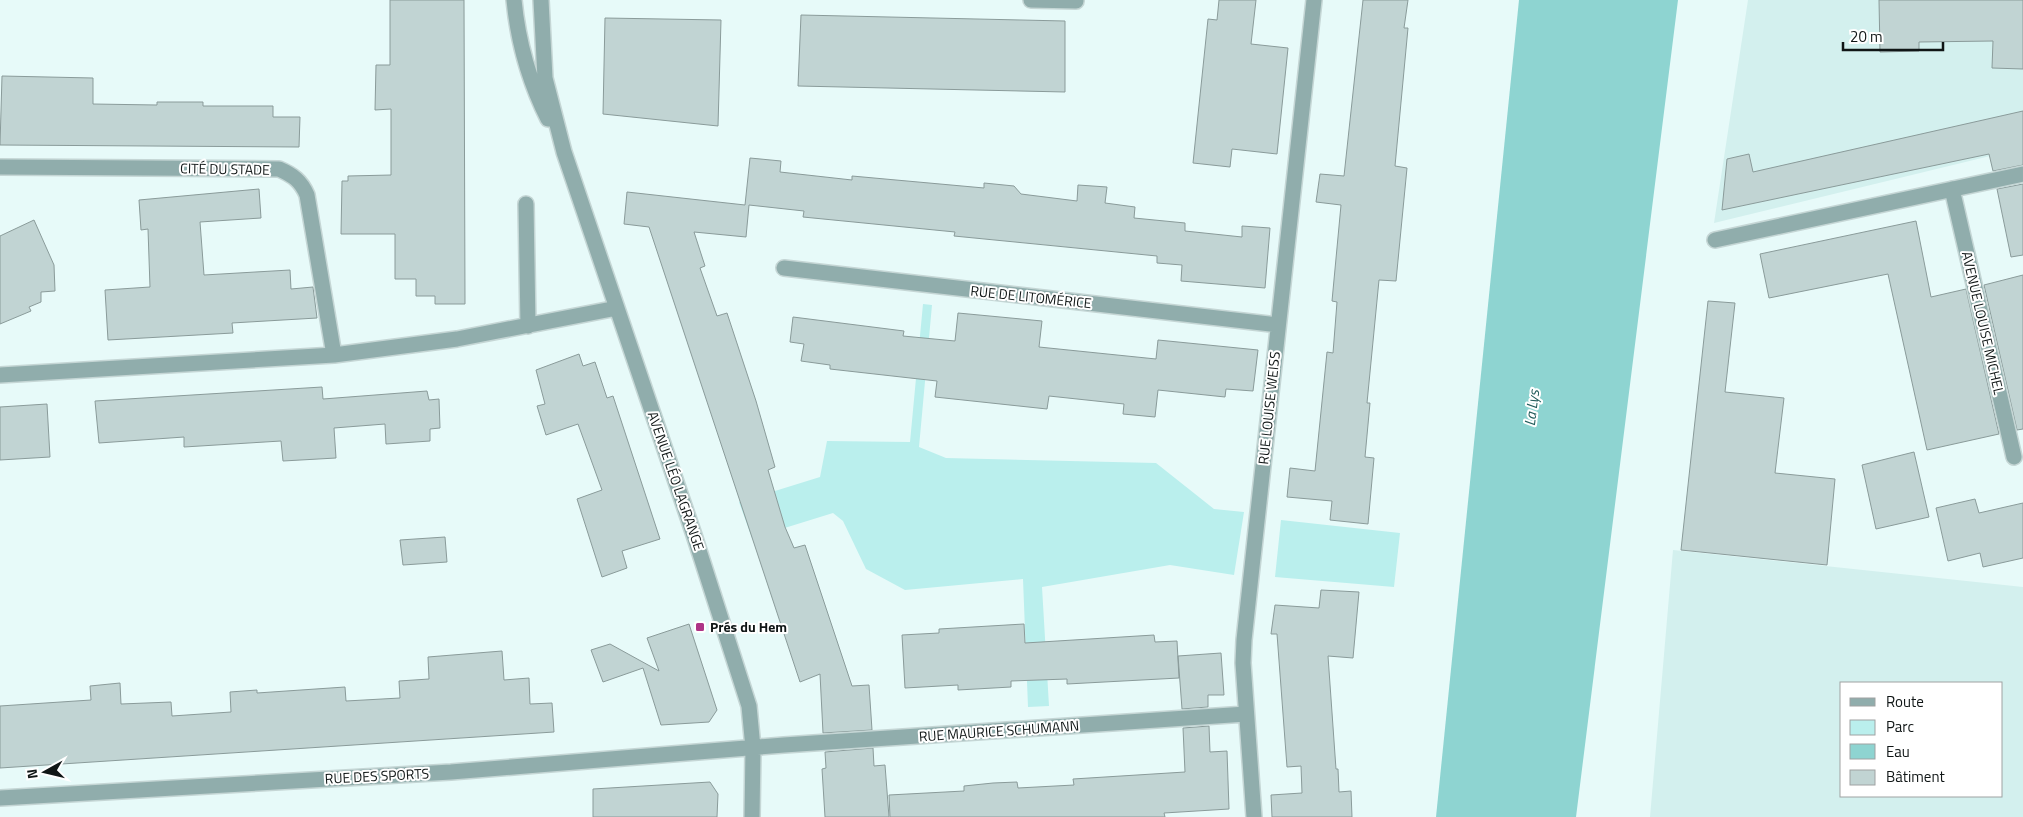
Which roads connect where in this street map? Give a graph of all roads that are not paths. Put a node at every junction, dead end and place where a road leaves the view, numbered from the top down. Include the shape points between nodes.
1 (514, 0) edge
2 (541, 0) edge
3 (1031, 0) edge
4 (1314, 0) edge
5 (1076, 1) dead end
6 (564, 152) junction
7 (0, 167) edge
8 (2023, 174) edge
9 (1952, 189) junction
10 (526, 204) dead end
11 (1714, 240) dead end
12 (784, 268) dead end
13 (617, 308) junction
14 (1278, 325) junction
15 (528, 326) junction
16 (334, 355) junction
17 (0, 375) edge
18 (2014, 457) dead end
19 (1246, 714) junction
20 (753, 748) junction
21 (0, 798) edge
22 (752, 817) edge
23 (1254, 817) edge

1 - 6 street, AVENUE LÉO LAGRANGE via 527,69
2 - 6 street, AVENUE LÉO LAGRANGE via 545,78
3 - 5 street
4 - 14 street, RUE LOUISE WEISS
6 - 13 street, AVENUE LÉO LAGRANGE
7 - 16 street, CITÉ DU STADE via 279,170 292,174 307,195
8 - 9 street
9 - 11 street
9 - 18 street, AVENUE LOUISE MICHEL
10 - 15 street
12 - 14 street, RUE DE LITOMÉRICE
13 - 15 street
13 - 20 street, AVENUE LÉO LAGRANGE via 743,684 752,718
14 - 19 street, RUE LOUISE WEISS via 1244,640
15 - 16 street
16 - 17 street
19 - 20 street, RUE MAURICE SCHUMANN
19 - 23 street, RUE LOUISE WEISS
20 - 21 street, RUE DES SPORTS via 451,772
20 - 22 street, AVENUE LÉO LAGRANGE

